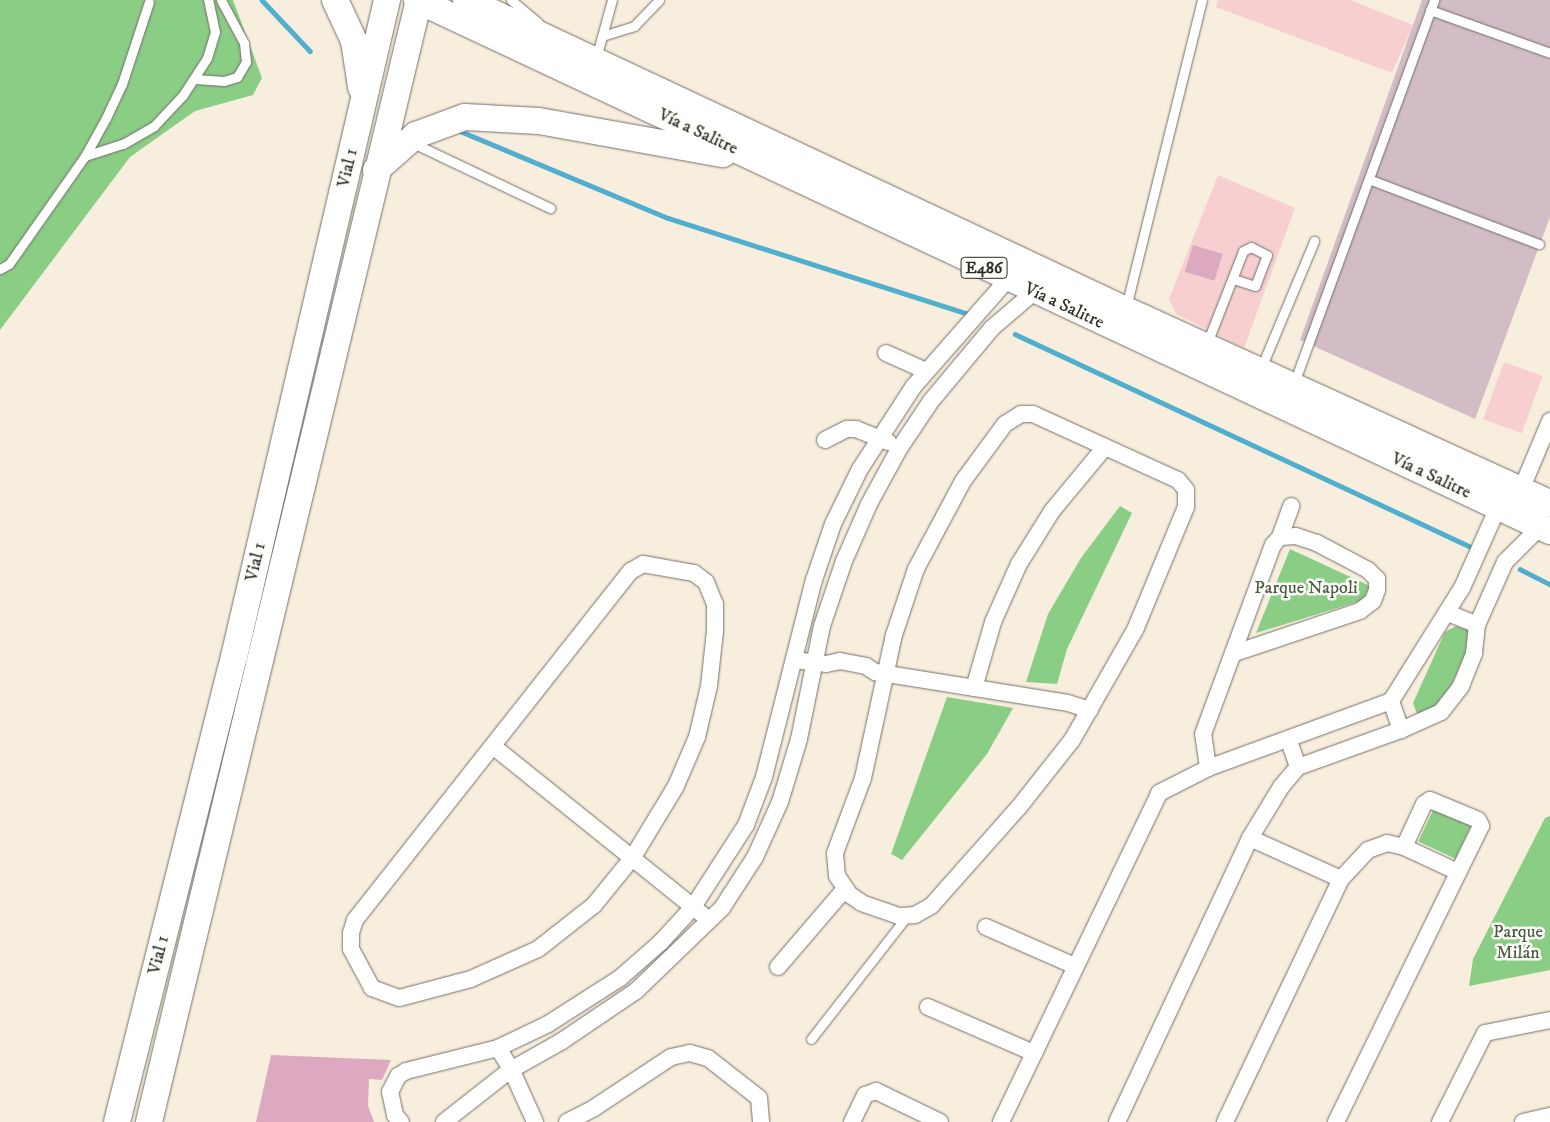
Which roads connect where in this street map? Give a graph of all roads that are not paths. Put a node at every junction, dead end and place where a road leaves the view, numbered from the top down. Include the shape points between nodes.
1 (208, 0) edge
2 (221, 0) edge
3 (335, 0) edge
4 (387, 0) edge
5 (418, 0) edge
6 (511, 0) edge
7 (612, 0) edge
8 (658, 0) edge
9 (1202, 0) edge
10 (1434, 0) edge
11 (149, 2) dead end
12 (457, 8) edge
13 (1430, 10) junction
14 (602, 36) junction
15 (562, 45) junction
16 (1550, 53) edge
17 (595, 61) junction
18 (195, 79) junction
19 (363, 102) junction
20 (408, 140) junction
21 (85, 156) junction
22 (758, 160) junction
23 (376, 170) junction
24 (1371, 180) junction
25 (550, 208) dead end
26 (1314, 241) dead end
27 (1539, 244) dead end
28 (0, 269) edge
29 (1008, 279) junction
30 (1233, 279) junction
31 (1034, 292) junction
32 (1126, 310) junction
33 (1206, 346) junction
34 (886, 353) dead end
35 (1260, 370) junction
36 (926, 371) junction
37 (914, 386) junction
38 (1293, 386) junction
39 (931, 401) junction
40 (1550, 422) edge
41 (881, 437) junction
42 (825, 440) dead end
43 (1105, 447) junction
44 (899, 449) junction
45 (1521, 490) junction
46 (1550, 503) edge
47 (1291, 506) dead end
48 (1498, 507) junction
49 (1545, 529) edge
50 (1280, 537) junction
51 (1479, 550) junction
52 (1505, 562) junction
53 (1469, 574) junction
54 (1494, 585) junction
55 (1448, 613) junction
56 (1477, 625) junction
57 (1234, 653) junction
58 (793, 659) junction
59 (819, 663) junction
60 (880, 673) junction
61 (974, 688) junction
62 (1391, 701) junction
63 (1090, 710) junction
64 (1401, 730) junction
65 (1289, 741) junction
66 (494, 747) junction
67 (1298, 767) junction
68 (1208, 768) junction
69 (1250, 838) junction
70 (1404, 847) junction
71 (633, 857) junction
72 (1458, 872) junction
73 (1340, 880) junction
74 (844, 890) junction
75 (693, 907) junction
76 (907, 916) junction
77 (710, 920) junction
78 (986, 926) dead end
79 (1074, 966) junction
80 (778, 967) dead end
81 (928, 1007) dead end
82 (1550, 1020) edge
83 (811, 1039) dead end
84 (498, 1048) junction
85 (1034, 1052) junction
86 (511, 1069) junction
87 (1550, 1116) edge
88 (117, 1122) edge
89 (150, 1122) edge
90 (401, 1122) edge
91 (444, 1122) edge
92 (534, 1122) edge
93 (568, 1122) edge
94 (761, 1122) edge
95 (852, 1122) edge
96 (940, 1122) edge
97 (1001, 1122) edge
98 (1117, 1122) edge
99 (1226, 1122) edge
100 (1336, 1122) edge
101 (1440, 1122) edge
102 (1523, 1122) edge

1 - 18 lane via 215,32 207,58
2 - 18 lane via 244,43 246,62 237,77 224,81
3 - 19 main road via 354,41
4 - 19 main road, Vial 1
5 - 12 main road, Vía a Salitre / E486
5 - 23 main road
6 - 15 lane
7 - 14 lane
8 - 14 lane via 634,26
9 - 32 lane
10 - 13 lane
11 - 21 lane via 122,84
12 - 15 main road, Vía a Salitre / E486
12 - 22 main road, Vía a Salitre / E486
13 - 16 lane
13 - 24 lane
14 - 17 lane
15 - 17 main road, Vía a Salitre / E486
17 - 32 main road, Vía a Salitre / E486
18 - 21 lane via 154,126 123,144
19 - 88 main road, Vial 1 via 234,657
20 - 22 main road via 438,124 465,118 499,118 539,121
20 - 23 main road
20 - 25 lane
21 - 28 lane via 9,264
22 - 29 main road, Vía a Salitre / E486
23 - 89 main road
24 - 27 lane
24 - 38 lane
26 - 35 lane
29 - 31 main road, Vía a Salitre / E486
29 - 36 street
30 - 30 lane via 1246,247 1267,254 1255,286
30 - 33 lane
31 - 39 street via 992,328
31 - 48 main road, Vía a Salitre / E486
32 - 33 main road, Vía a Salitre / E486
33 - 35 main road, Vía a Salitre / E486
34 - 36 street
35 - 38 main road, Vía a Salitre / E486
36 - 37 street
37 - 39 street
37 - 41 street
38 - 45 main road, Vía a Salitre / E486
39 - 44 street
40 - 45 street
41 - 42 street via 867,431 847,429
41 - 44 street
41 - 58 street via 833,524
43 - 60 street via 1034,414 1021,414 1009,420 963,481 926,546
43 - 61 street via 1052,511 1019,564 993,622
43 - 63 street via 1178,480 1186,490 1187,502 1154,590
44 - 59 street via 844,561
45 - 46 main road, Vía a Salitre / E486
47 - 50 street
48 - 49 main road, Vía a Salitre / E486
48 - 51 street
49 - 52 street
50 - 57 street via 1273,545
50 - 57 street via 1296,536 1317,543 1368,570 1377,578 1373,601 1360,611
51 - 52 street
51 - 53 street
52 - 54 street
53 - 54 street
53 - 55 street
54 - 56 street
55 - 56 street
55 - 62 street
56 - 64 street via 1474,653 1461,686 1441,712
57 - 68 street via 1203,734
58 - 59 street
58 - 75 street via 764,777 746,825
59 - 60 street via 837,672 864,676
59 - 77 street via 780,802 740,882
60 - 61 street
60 - 74 street via 862,778 835,853 835,869
61 - 63 street via 1068,703
62 - 64 street
62 - 65 street
63 - 76 street via 1072,740 1019,808 931,906
64 - 67 street
65 - 67 street
65 - 68 street
66 - 71 street
66 - 71 street via 631,571 644,564 655,564 694,573 706,582 715,604 715,631 709,686 697,737 676,786
66 - 71 street via 355,920 351,948 372,988 399,998 471,979 538,949 594,905
67 - 69 street via 1281,787
68 - 79 street via 1159,793
69 - 73 street
69 - 98 street
70 - 72 street
70 - 72 street via 1427,801 1478,820 1481,826
70 - 73 street via 1386,843 1368,850
71 - 75 street
72 - 100 street
73 - 99 street
74 - 76 street via 862,904
74 - 80 street
75 - 77 street
75 - 84 street via 661,942 620,978 548,1024
76 - 83 lane
77 - 86 street via 636,991 562,1041
78 - 79 street
79 - 85 street
81 - 85 street
82 - 101 street via 1486,1033
84 - 86 street
84 - 90 street via 406,1071 398,1076 390,1092 395,1115
85 - 97 street
86 - 91 street
86 - 92 street
87 - 102 street
93 - 94 street via 671,1057 690,1053 708,1058 759,1098
95 - 96 street via 865,1096 876,1091

